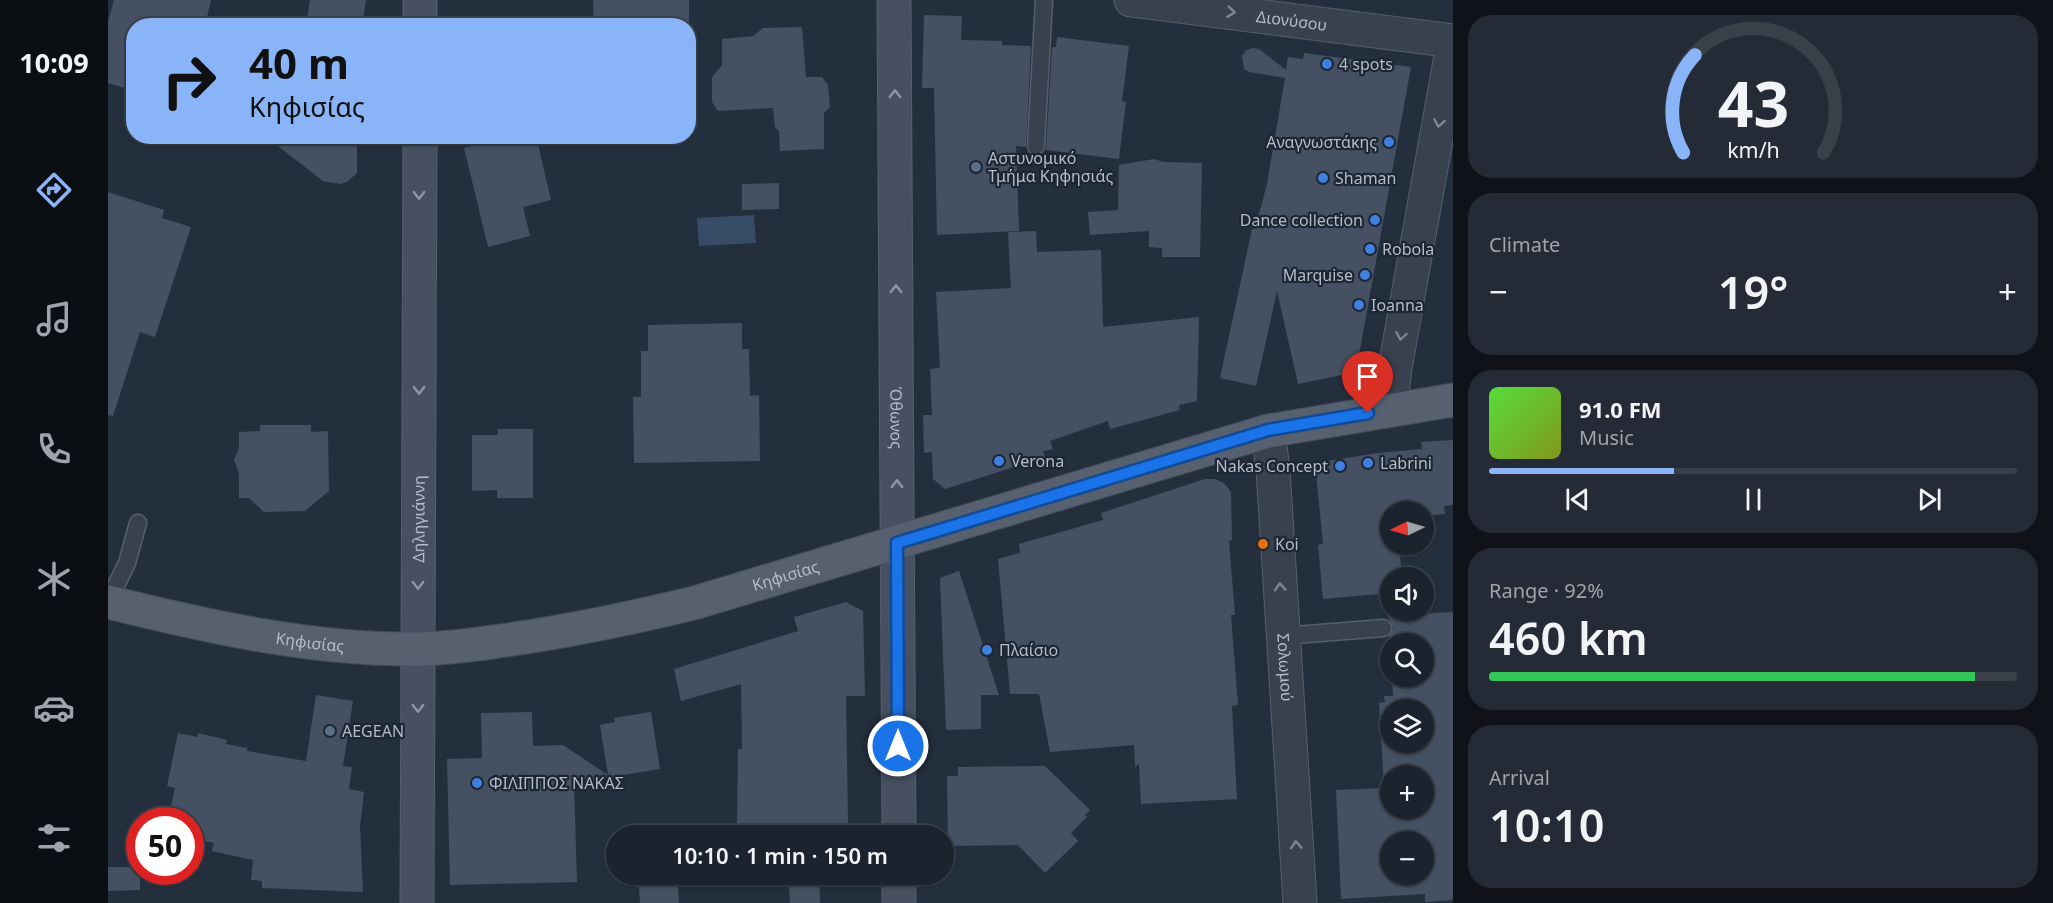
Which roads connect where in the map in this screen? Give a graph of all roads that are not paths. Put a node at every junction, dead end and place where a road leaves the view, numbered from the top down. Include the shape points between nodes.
1 (420, 0) edge
2 (894, 0) edge
3 (1044, 0) edge
4 (1131, 0) edge
5 (420, 18) edge
6 (1453, 43) edge
7 (420, 144) edge
8 (1036, 146) dead end
9 (1453, 400) edge
10 (1390, 410) junction
11 (1268, 430) junction
12 (138, 523) dead end
13 (897, 543) junction
14 (108, 602) edge
15 (1383, 628) dead end
16 (1283, 636) junction
17 (418, 650) junction
18 (898, 825) edge
19 (899, 885) edge
20 (417, 903) edge
21 (899, 903) edge
22 (1300, 903) edge

1 - 5 street
13 -> 2 street, Όθωνος
3 - 8 lane
4 -> 6 street, Διονύσου
6 -> 10 street
7 -> 17 street, Δηληγιάννη
9 - 10 main road, Κηφισίας
10 - 11 main road, Κηφισίας
11 - 13 main road, Κηφισίας
16 -> 11 street, Σολωμού
12 - 14 lane via 127,563
13 - 17 main road, Κηφισίας via 627,620
13 - 18 street, Όθωνος
14 - 17 main road, Κηφισίας via 190,623 281,638
15 - 16 lane
22 -> 16 street, Σολωμού
17 -> 20 street, Δηληγιάννη
19 - 21 street

